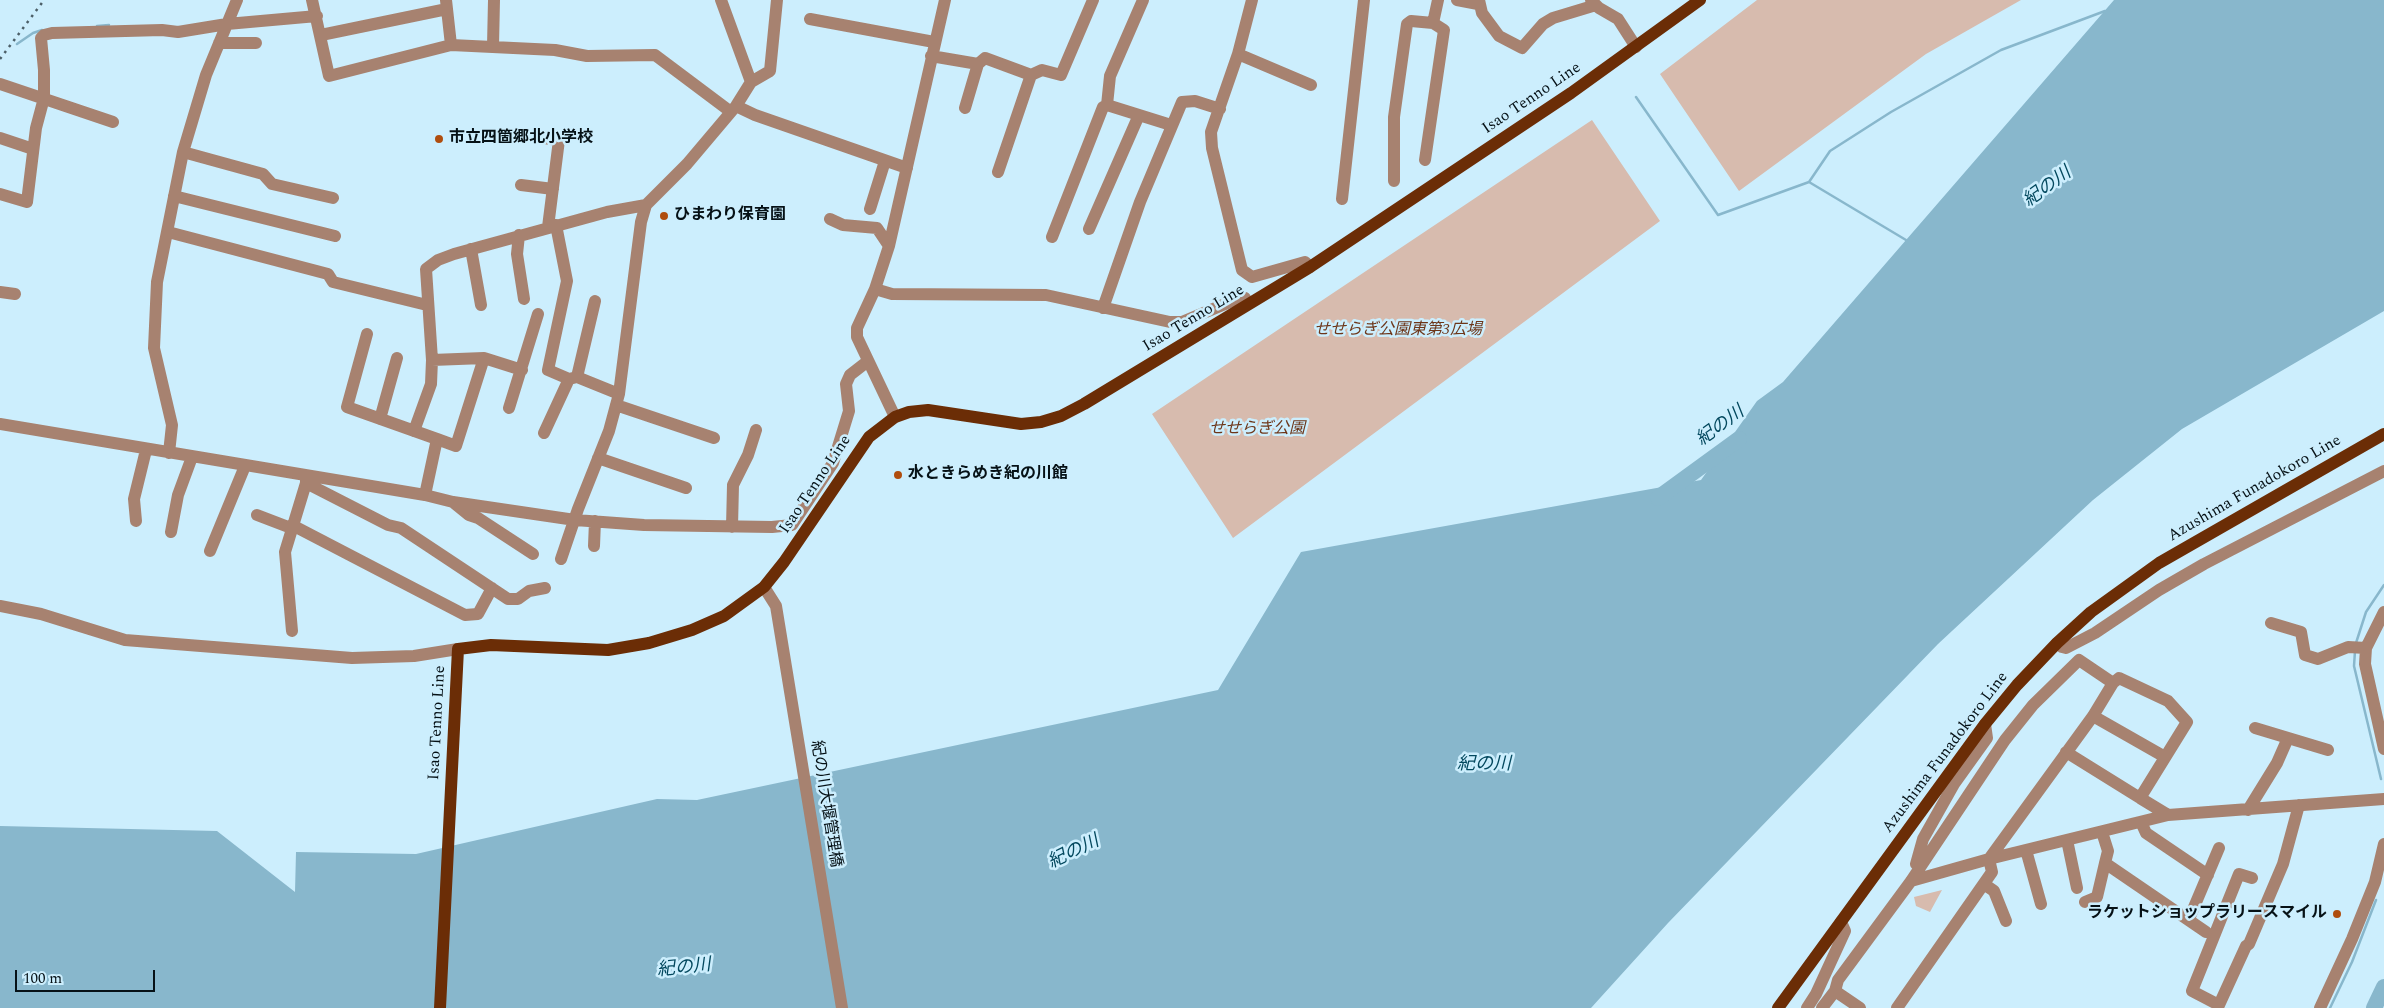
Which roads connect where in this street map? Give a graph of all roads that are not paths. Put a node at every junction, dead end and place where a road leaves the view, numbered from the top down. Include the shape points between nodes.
1 (237, 0) edge
2 (327, 0) edge
3 (494, 0) edge
4 (721, 0) edge
5 (777, 0) edge
6 (945, 0) edge
7 (1093, 0) edge
8 (1142, 0) edge
9 (1252, 0) edge
10 (1364, 0) edge
11 (1438, 0) edge
12 (1457, 0) edge
13 (1700, 0) edge
14 (313, 1) edge
15 (1478, 2) edge
16 (1593, 2) edge
17 (447, 4) edge
18 (316, 16) junction
19 (810, 20) dead end
20 (1433, 23) junction
21 (227, 24) junction
22 (321, 35) junction
23 (934, 42) junction
24 (256, 43) dead end
25 (219, 44) junction
26 (451, 45) junction
27 (493, 46) junction
28 (1636, 47) junction
29 (1238, 54) junction
30 (931, 56) junction
31 (978, 64) junction
32 (1031, 75) junction
33 (751, 82) junction
34 (0, 84) edge
35 (1311, 85) dead end
36 (44, 98) junction
37 (1108, 104) junction
38 (965, 108) dead end
39 (734, 109) junction
40 (1220, 109) junction
41 (1139, 115) junction
42 (113, 122) dead end
43 (1171, 125) junction
44 (528, 136) dead end
45 (0, 138) edge
46 (33, 149) junction
47 (183, 152) junction
48 (1425, 160) dead end
49 (885, 161) junction
50 (907, 168) junction
51 (998, 172) dead end
52 (1394, 181) dead end
53 (521, 185) dead end
54 (553, 189) junction
55 (0, 194) edge
56 (174, 196) junction
57 (333, 198) dead end
58 (1342, 199) dead end
59 (646, 205) junction
60 (870, 209) dead end
61 (830, 220) dead end
62 (552, 226) junction
63 (1089, 228) dead end
64 (168, 232) junction
65 (519, 235) junction
66 (335, 236) dead end
67 (1052, 237) dead end
68 (889, 246) junction
69 (471, 249) junction
70 (1310, 267) junction
71 (875, 289) junction
72 (0, 292) edge
73 (15, 294) dead end
74 (1245, 298) dead end
75 (524, 299) dead end
76 (595, 301) dead end
77 (427, 305) junction
78 (481, 305) dead end
79 (1103, 308) junction
80 (538, 314) dead end
81 (367, 334) dead end
82 (397, 358) dead end
83 (484, 358) junction
84 (432, 360) junction
85 (868, 361) junction
86 (522, 370) junction
87 (573, 378) junction
88 (618, 399) junction
89 (509, 408) dead end
90 (895, 417) junction
91 (380, 419) junction
92 (0, 424) edge
93 (756, 430) dead end
94 (414, 431) junction
95 (544, 433) dead end
96 (2384, 434) edge
97 (714, 438) dead end
98 (437, 439) junction
99 (146, 450) junction
100 (169, 454) junction
101 (192, 457) junction
102 (598, 458) junction
103 (245, 466) junction
104 (2384, 471) edge
105 (306, 479) junction
106 (686, 488) dead end
107 (425, 495) junction
108 (453, 502) junction
109 (257, 515) dead end
110 (575, 520) junction
111 (136, 521) dead end
112 (595, 521) junction
113 (291, 527) junction
114 (732, 527) junction
115 (171, 532) dead end
116 (594, 546) dead end
117 (210, 551) dead end
118 (533, 554) dead end
119 (561, 559) dead end
120 (764, 587) junction
121 (492, 588) junction
122 (545, 588) dead end
123 (0, 606) edge
124 (2384, 612) edge
125 (2271, 622) dead end
126 (292, 631) dead end
127 (2057, 643) junction
128 (2359, 648) junction
129 (458, 649) junction
130 (2113, 683) junction
131 (2093, 716) junction
132 (1985, 724) junction
133 (2255, 728) dead end
134 (2288, 738) junction
135 (2384, 749) edge
136 (2328, 750) dead end
137 (2066, 752) junction
138 (2165, 757) junction
139 (2140, 798) junction
140 (2384, 799) edge
141 (2299, 805) junction
142 (2248, 810) junction
143 (2168, 815) junction
144 (2141, 822) junction
145 (2102, 832) junction
146 (2067, 840) junction
147 (2384, 844) edge
148 (2219, 848) dead end
149 (2026, 850) junction
150 (1989, 859) junction
151 (2105, 863) junction
152 (2208, 875) junction
153 (2252, 878) dead end
154 (1910, 881) junction
155 (1984, 884) junction
156 (2078, 888) dead end
157 (2086, 902) dead end
158 (2040, 904) dead end
159 (2189, 920) junction
160 (2006, 921) dead end
161 (1841, 922) junction
162 (2206, 932) dead end
163 (1835, 991) junction
164 (440, 1008) edge
165 (842, 1008) edge
166 (1778, 1008) edge
167 (1807, 1008) edge
168 (1822, 1008) edge
169 (1860, 1008) edge
170 (1897, 1008) edge
171 (2320, 1008) edge

1 - 21 street
2 - 14 street
3 - 27 street
4 - 33 street
5 - 33 street via 770,71
6 - 23 street
7 - 32 street via 1061,75 1042,70
8 - 37 street via 1110,76
9 - 29 street
10 - 58 street
11 - 20 street
12 - 15 street
13 - 28 main road, Isao Tenno Line
14 - 18 street
15 - 16 street via 1499,36 1522,48 1543,24
16 - 28 street via 1618,19
17 - 22 street
17 - 26 street
18 - 21 street
18 - 22 street
19 - 23 street
20 - 48 street via 1444,30
20 - 52 street via 1411,21 1407,24 1394,117
21 - 25 street
21 - 36 street via 178,32 144,30 52,33 44,36 41,38
22 - 26 street via 329,76
23 - 30 street
24 - 25 street
25 - 47 street via 206,75
26 - 27 street
27 - 39 street via 555,50 587,56 655,54
28 - 70 main road, Isao Tenno Line
29 - 35 street
29 - 40 street
30 - 31 street
30 - 50 street
31 - 32 street via 984,58
31 - 38 street
32 - 51 street
33 - 39 street
34 - 36 street
36 - 42 street
36 - 46 street
37 - 41 street
37 - 67 street via 1103,107
39 - 49 street
39 - 59 street via 687,164
40 - 43 street via 1195,101 1182,102
40 - 70 street via 1212,132 1212,148 1242,270 1252,277 1305,262
41 - 43 street
41 - 63 street
43 - 79 street
44 - 54 street via 559,140
45 - 46 street
46 - 55 street via 28,202
47 - 56 street
47 - 57 street via 263,174 272,184
49 - 50 street
49 - 60 street
50 - 68 street
53 - 54 street
54 - 62 street
56 - 64 street
56 - 66 street
59 - 62 street
59 - 88 street via 641,222
61 - 68 street via 877,228
62 - 65 street
62 - 87 street via 567,281 548,370
64 - 77 street via 328,274 333,282
64 - 100 street via 156,282 158,294 153,324 154,348 172,425
65 - 69 street
65 - 75 street via 517,254
68 - 71 street
69 - 77 street via 438,260 426,269
69 - 78 street
70 - 90 main road, Isao Tenno Line via 1062,416 1021,424 928,410
71 - 79 street via 892,294 1046,295
71 - 85 street via 856,337
72 - 73 street
74 - 79 street via 1182,322
76 - 87 street
77 - 84 street
80 - 86 street
81 - 91 street via 347,406
82 - 91 street
83 - 84 street
83 - 86 street
83 - 98 street via 456,446
84 - 94 street via 431,384
85 - 90 street
85 - 114 street via 850,375 846,384 849,411 833,462 792,525
86 - 89 street
87 - 88 street
87 - 95 street
88 - 97 street
88 - 102 street
90 - 120 main road, Isao Tenno Line via 869,437
91 - 94 street
92 - 99 street
93 - 114 street via 748,456 733,485
94 - 98 street
96 - 127 main road, Azushima Funadokoro Line via 2158,563 2098,607
98 - 107 street
99 - 100 street
99 - 111 street via 134,499
100 - 101 street
101 - 103 street
101 - 115 street via 178,495
102 - 106 street
102 - 110 street
103 - 105 street
103 - 117 street
104 - 127 street via 2204,564 2096,633 2066,648
105 - 107 street
105 - 113 street
105 - 121 street via 388,525 401,528
107 - 108 street
108 - 110 street
108 - 118 street
109 - 113 street
110 - 112 street
110 - 119 street
112 - 114 street
112 - 116 street
113 - 121 street via 465,615 478,614
113 - 126 street via 285,567
120 - 129 main road, Isao Tenno Line via 724,616 692,630 629,647 586,651 491,645
120 - 165 street, 紀の川大堰管理橋 via 776,606
121 - 122 street via 508,599 518,599 529,591
123 - 129 street via 41,614 125,640 352,658 414,656
124 - 128 street
125 - 128 street via 2300,632 2305,656 2318,659
127 - 132 main road, Azushima Funadokoro Line via 2016,685
128 - 135 street
129 - 164 main road, Isao Tenno Line
130 - 131 street
130 - 138 street via 2119,678 2168,701 2187,722
130 - 154 street via 2079,660 2033,705 1999,748
131 - 137 street
131 - 138 street
132 - 154 street via 1987,738 1954,784 1924,840
132 - 161 main road, Azushima Funadokoro Line
133 - 134 street
134 - 136 street
134 - 142 street via 2278,763
137 - 139 street
137 - 150 street
138 - 139 street
139 - 143 street
140 - 141 street
141 - 142 street
141 - 153 street via 2284,864 2219,1005 2192,991 2239,874
142 - 143 street
143 - 144 street
144 - 145 street
144 - 152 street via 2146,833
145 - 146 street
145 - 151 street via 2108,851
146 - 149 street
146 - 156 street
147 - 171 street via 2375,882
148 - 152 street
149 - 150 street
149 - 158 street
150 - 154 street
150 - 155 street via 1992,872
151 - 157 street via 2097,896
151 - 159 street
152 - 159 street
154 - 163 street via 1838,980
155 - 160 street via 1994,891
155 - 170 street
159 - 162 street
161 - 166 main road, Azushima Funadokoro Line
161 - 167 street via 1845,931
163 - 168 street
163 - 169 street

